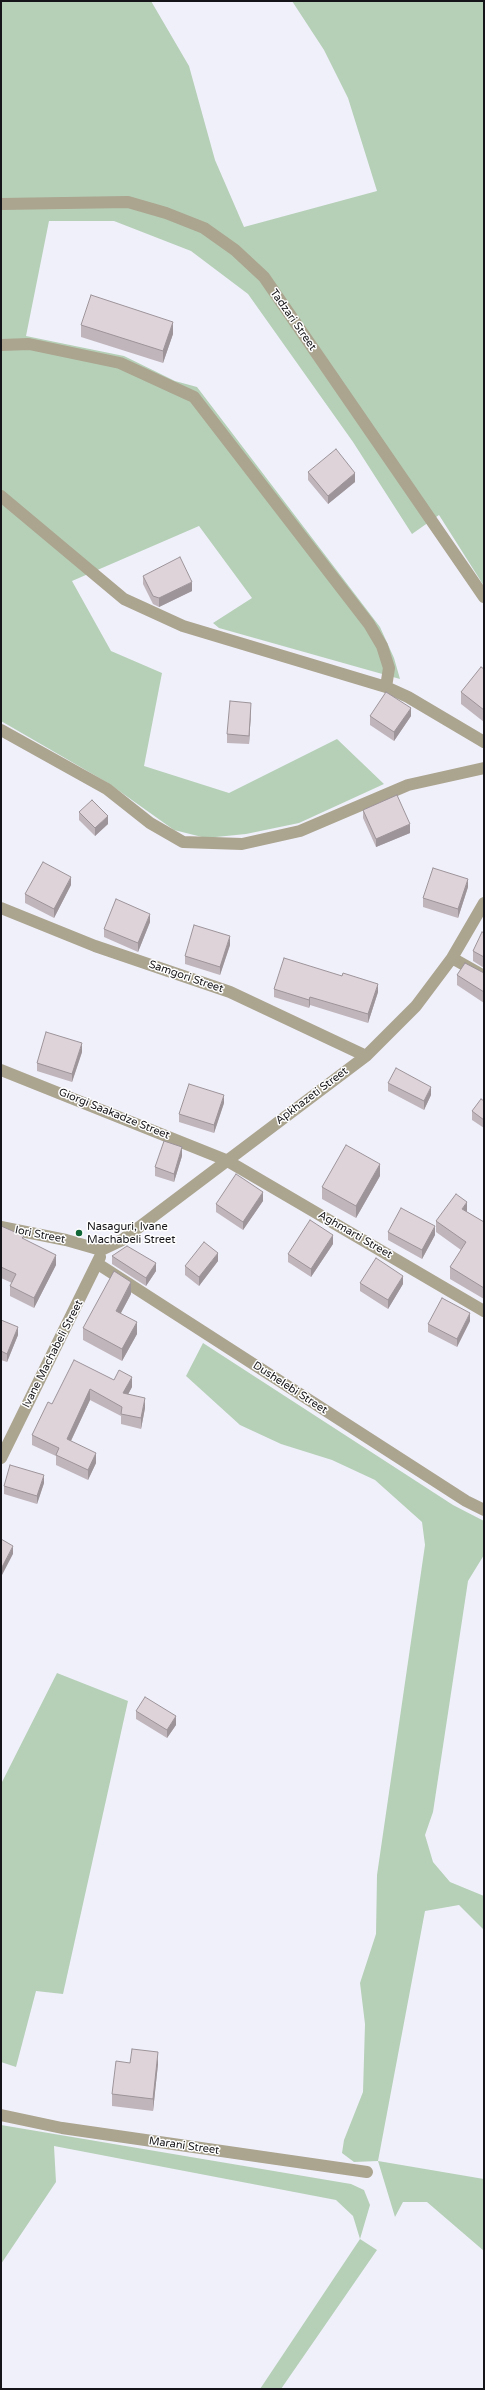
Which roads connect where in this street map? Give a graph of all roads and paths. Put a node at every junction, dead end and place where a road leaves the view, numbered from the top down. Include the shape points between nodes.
1 (1, 204) edge
2 (1, 345) edge
3 (1, 496) edge
4 (484, 597) edge
5 (386, 687) junction
6 (1, 730) edge
7 (484, 742) edge
8 (484, 768) edge
9 (484, 903) edge
10 (1, 908) edge
11 (452, 958) junction
12 (484, 976) edge
13 (366, 1056) junction
14 (1, 1070) edge
15 (226, 1160) junction
16 (1, 1227) edge
17 (101, 1250) junction
18 (98, 1264) junction
19 (484, 1311) edge
20 (1, 1458) edge
21 (484, 1510) edge
22 (1, 2115) edge
23 (367, 2172) dead end

1 - 4 street, Tadzari Street via 128,202 204,228 235,250 264,277
2 - 5 street via 29,344 120,363 194,397 369,624 382,646 389,668
3 - 5 street via 124,599 183,626
5 - 7 street via 408,697
6 - 8 street via 107,789 150,823 182,842 242,844 300,831 408,784
9 - 11 street, Apkhazeti Street
10 - 13 street, Samgori Street via 95,946 230,992
11 - 12 street
11 - 13 street, Apkhazeti Street via 416,1006
13 - 15 street, Apkhazeti Street
14 - 15 street, Giorgi Saakadze Street
15 - 17 street, Apkhazeti Street via 115,1244
15 - 19 street, Aghmarti Street
16 - 17 street, Iori Street
17 - 18 street, Ivane Machabeli Street
18 - 20 street, Ivane Machabeli Street
18 - 21 street, Dushelebi Street via 466,1501
22 - 23 street, Marani Street via 62,2128

